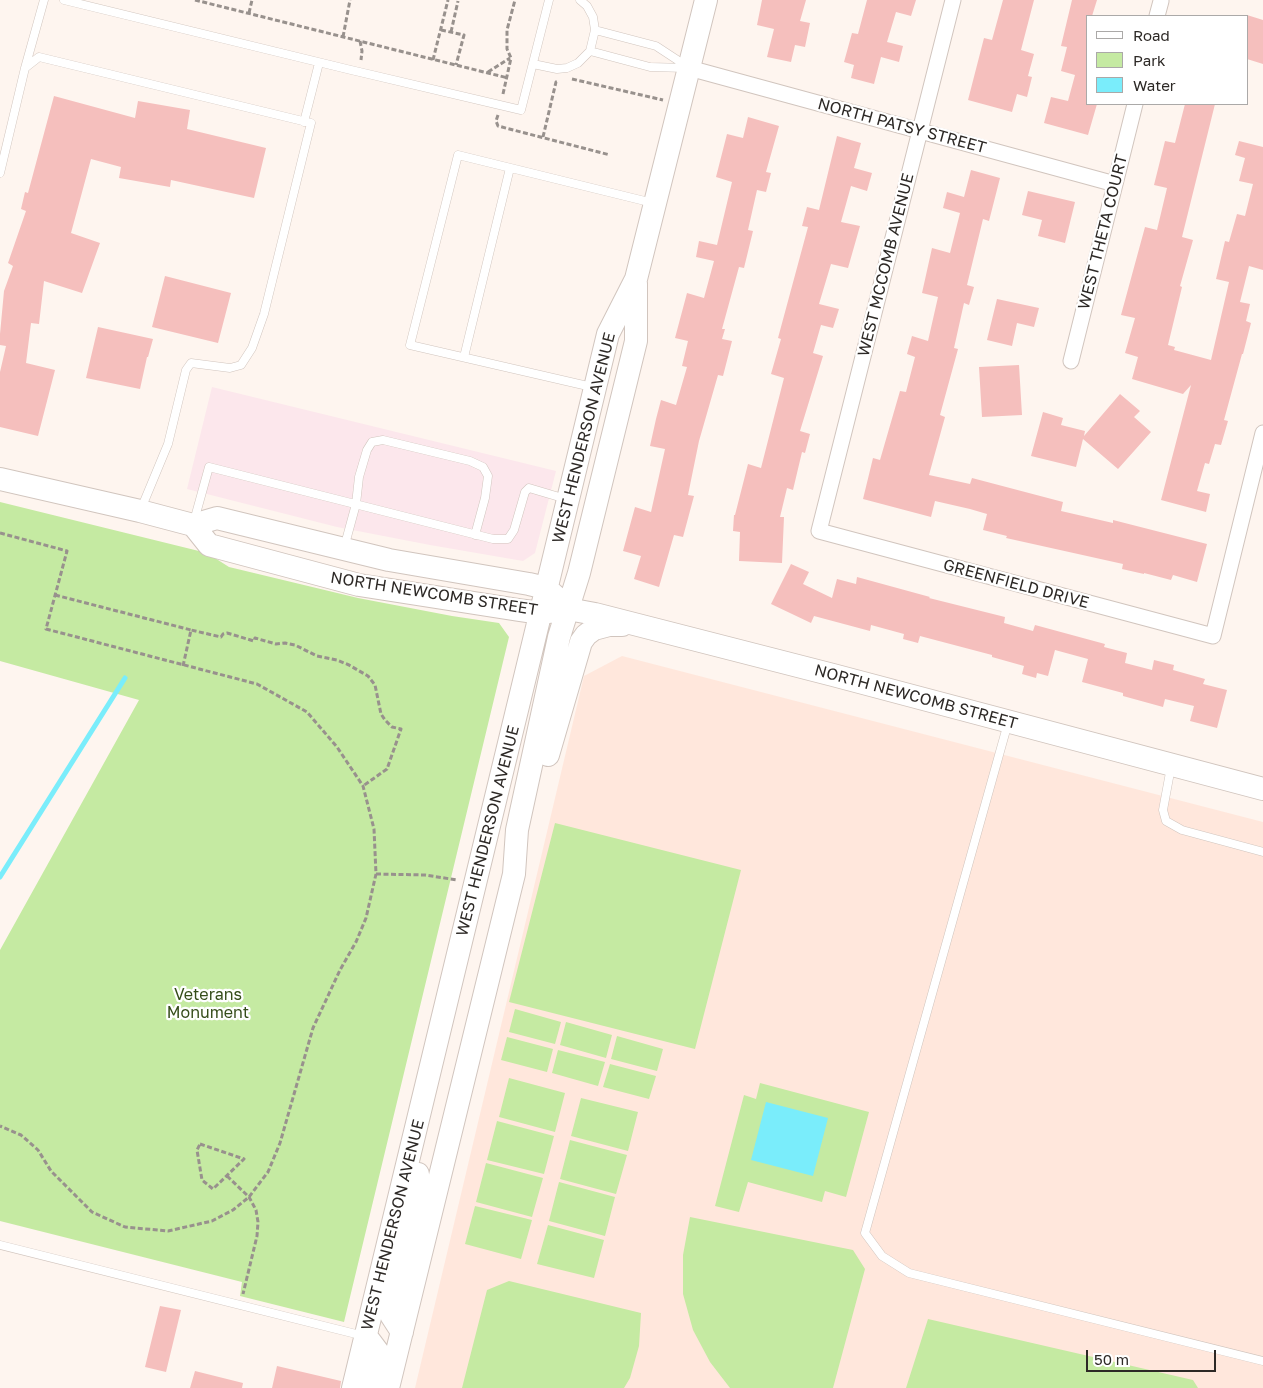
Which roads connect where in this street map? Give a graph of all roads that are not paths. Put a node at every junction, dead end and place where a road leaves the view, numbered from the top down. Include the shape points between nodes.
1 (44, 0) edge
2 (64, 0) edge
3 (549, 0) edge
4 (580, 0) edge
5 (706, 0) edge
6 (953, 0) edge
7 (1161, 1) edge
8 (1157, 15) edge
9 (596, 30) junction
10 (590, 52) junction
11 (319, 63) junction
12 (533, 64) junction
13 (25, 68) junction
14 (689, 68) junction
15 (1135, 105) edge
16 (304, 122) junction
17 (920, 130) junction
18 (510, 168) junction
19 (0, 173) edge
20 (1115, 184) junction
21 (655, 204) junction
22 (636, 279) junction
23 (464, 357) junction
24 (1071, 361) dead end
25 (596, 387) junction
26 (1263, 433) edge
27 (0, 479) edge
28 (568, 499) junction
29 (356, 504) junction
30 (140, 511) junction
31 (194, 525) junction
32 (819, 531) joint
33 (475, 534) junction
34 (344, 549) junction
35 (237, 553) junction
36 (546, 588) junction
37 (568, 609) junction
38 (541, 613) junction
39 (635, 624) junction
40 (1008, 721) junction
41 (1172, 765) junction
42 (1263, 789) edge
43 (1263, 852) edge
44 (514, 874) junction
45 (414, 1138) junction
46 (0, 1245) edge
47 (402, 1332) junction
48 (366, 1336) junction
49 (1263, 1361) edge
50 (353, 1388) edge
51 (374, 1388) edge
52 (388, 1388) edge

1 - 13 lane
2 - 11 lane
3 - 12 lane
4 - 9 lane via 587,6
5 - 14 main road, WEST HENDERSON AVENUE
6 - 17 street, WEST MCCOMB AVENUE
7 - 8 street
9 - 10 lane
9 - 14 lane via 656,46
10 - 12 lane via 567,68
10 - 14 lane via 650,67
11 - 12 lane via 521,110
11 - 16 lane
13 - 16 lane via 39,57
13 - 19 lane
14 - 17 street, NORTH PATSY STREET
14 - 21 main road, WEST HENDERSON AVENUE
15 - 20 street, WEST THETA COURT
16 - 30 lane via 311,123 264,314 252,348 241,365 230,368 192,363 186,370 168,444
17 - 20 street, NORTH PATSY STREET
17 - 32 street, WEST MCCOMB AVENUE
18 - 21 lane
18 - 23 lane
18 - 23 lane via 458,155 410,345
20 - 24 street, WEST THETA COURT
21 - 22 main road, WEST HENDERSON AVENUE
22 - 25 main road, WEST HENDERSON AVENUE via 608,334
22 - 37 main road, WEST HENDERSON AVENUE via 636,341
23 - 25 lane
25 - 28 main road, WEST HENDERSON AVENUE
26 - 32 street, GREENFIELD DRIVE via 1212,636
27 - 30 main road
28 - 33 lane via 529,488 508,539
28 - 36 main road, WEST HENDERSON AVENUE
29 - 31 lane via 209,467
29 - 33 lane
29 - 33 lane via 359,477 372,442 383,440 470,461 483,467 488,476
29 - 34 lane
30 - 31 main road
31 - 34 main road, NORTH NEWCOMB STREET via 217,518
31 - 35 main road, NORTH NEWCOMB STREET via 209,545
34 - 35 main road via 317,557 270,546
34 - 36 main road, NORTH NEWCOMB STREET
35 - 38 main road, NORTH NEWCOMB STREET via 359,585
36 - 37 main road, NORTH NEWCOMB STREET
36 - 38 main road, WEST HENDERSON AVENUE
37 - 38 main road, NORTH NEWCOMB STREET
37 - 39 main road, NORTH NEWCOMB STREET
37 - 44 main road, WEST HENDERSON AVENUE via 517,830
38 - 45 main road, WEST HENDERSON AVENUE
39 - 40 main road, NORTH NEWCOMB STREET
39 - 44 main road via 594,629 582,642
40 - 41 main road, NORTH NEWCOMB STREET
40 - 49 lane via 865,1232 882,1256 909,1273
41 - 42 main road, NORTH NEWCOMB STREET
41 - 43 lane via 1163,810 1166,821 1182,830
44 - 47 main road, WEST HENDERSON AVENUE
45 - 47 main road via 419,1164 414,1206 392,1291 391,1315
45 - 48 main road, WEST HENDERSON AVENUE
46 - 48 lane
47 - 52 main road, WEST HENDERSON AVENUE
48 - 50 main road, WEST HENDERSON AVENUE
48 - 51 main road via 378,1352

